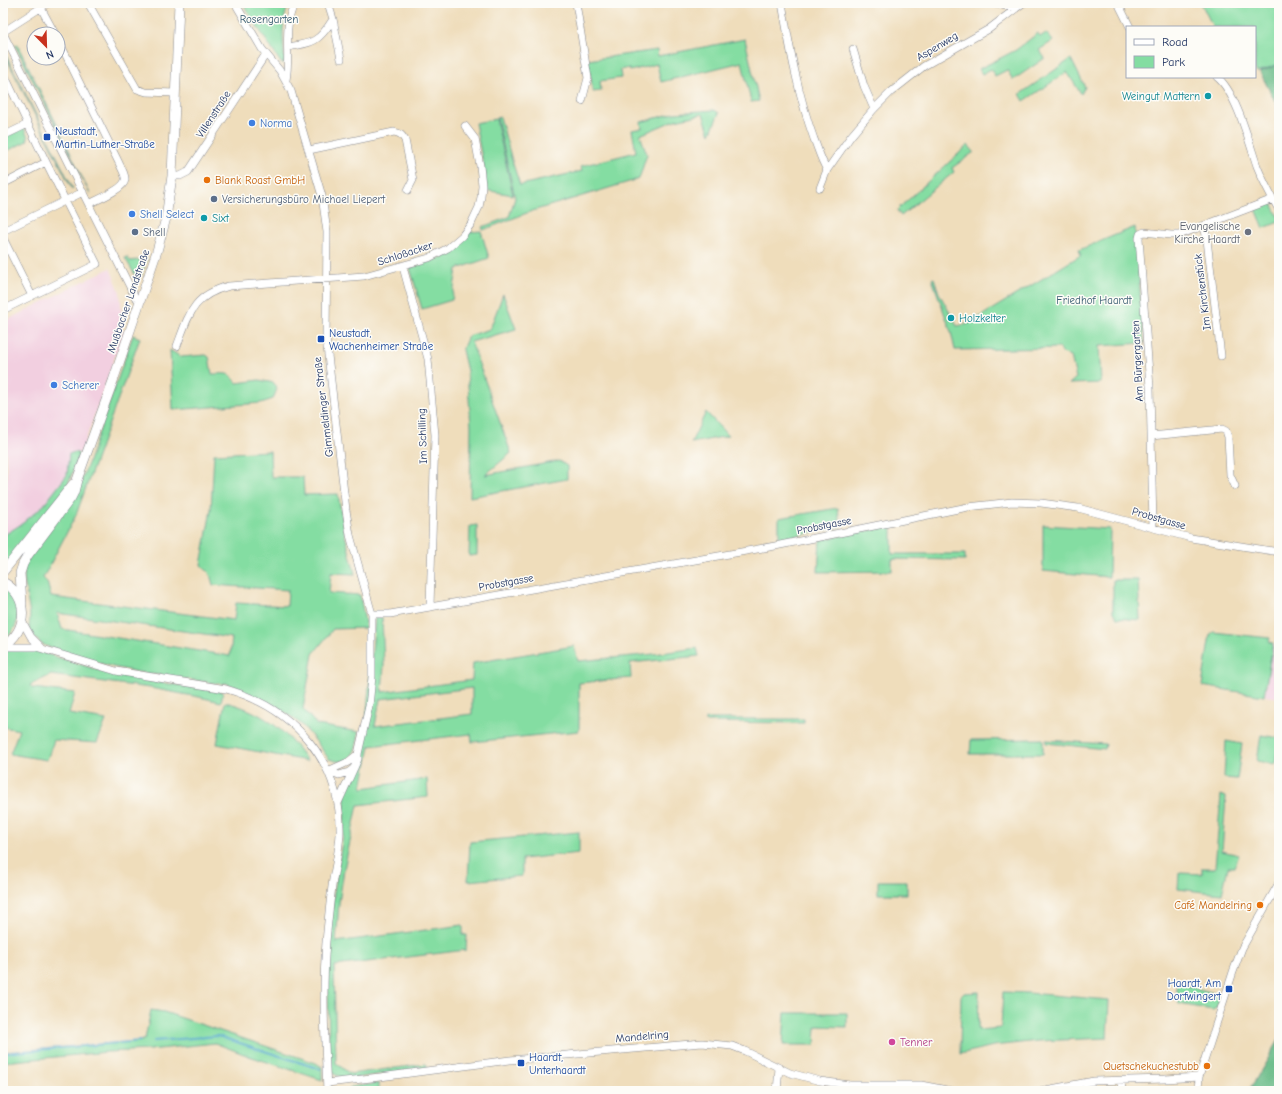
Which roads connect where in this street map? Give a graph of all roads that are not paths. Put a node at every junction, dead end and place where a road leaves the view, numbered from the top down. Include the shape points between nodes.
1 (48, 3) edge
2 (88, 3) edge
3 (180, 3) edge
4 (235, 3) edge
5 (295, 3) edge
6 (328, 3) edge
7 (576, 3) edge
8 (782, 3) edge
9 (991, 3) edge
10 (1023, 3) edge
11 (1118, 3) edge
12 (41, 8) junction
13 (1016, 8) junction
14 (333, 19) junction
15 (51, 26) edge
16 (1130, 26) edge
17 (3, 32) edge
18 (288, 47) junction
19 (853, 50) dead end
20 (266, 54) junction
21 (66, 55) edge
22 (341, 59) dead end
23 (3, 72) edge
24 (1218, 78) edge
25 (286, 80) junction
26 (175, 93) junction
27 (582, 101) dead end
28 (874, 110) junction
29 (28, 124) junction
30 (465, 126) dead end
31 (3, 136) edge
32 (309, 150) junction
33 (46, 162) junction
34 (827, 170) junction
35 (172, 176) junction
36 (3, 181) edge
37 (820, 188) dead end
38 (408, 190) dead end
39 (83, 192) junction
40 (1273, 199) junction
41 (66, 200) junction
42 (88, 204) junction
43 (1279, 210) edge
44 (1204, 226) junction
45 (3, 232) edge
46 (3, 238) edge
47 (403, 267) junction
48 (327, 279) junction
49 (32, 296) junction
50 (140, 300) junction
51 (3, 310) edge
52 (177, 346) dead end
53 (1221, 356) dead end
54 (1151, 436) junction
55 (77, 480) junction
56 (1235, 486) dead end
57 (1153, 527) junction
58 (1279, 552) edge
59 (3, 572) edge
60 (3, 582) edge
61 (22, 604) junction
62 (430, 607) junction
63 (372, 614) junction
64 (22, 621) junction
65 (3, 646) edge
66 (43, 648) junction
67 (358, 754) junction
68 (354, 767) junction
69 (328, 771) junction
70 (338, 803) junction
71 (1279, 883) edge
72 (779, 1068) junction
73 (1199, 1077) junction
74 (1121, 1081) junction
75 (327, 1083) junction
76 (327, 1091) edge
77 (777, 1091) edge
78 (952, 1091) edge
79 (1040, 1091) edge
80 (1122, 1091) edge
81 (1198, 1091) edge

1 - 12 street
2 - 26 street via 137,89 146,92
3 - 26 main road, Mußbacher Landstraße
4 - 20 street, Gimmeldinger Straße
5 - 18 street via 289,17
6 - 14 street
7 - 27 street via 588,78
8 - 34 street via 804,107
9 - 13 street
10 - 13 street
11 - 16 street
12 - 15 street
12 - 17 street
13 - 28 street, Aspenweg via 990,29 924,66 891,92
14 - 18 street via 318,38 307,44
14 - 22 street
17 - 39 street
18 - 25 street
19 - 28 street
20 - 25 street, Gimmeldinger Straße
20 - 35 street, Villenstraße via 188,172
21 - 42 street via 125,179 120,188
23 - 29 street
24 - 40 street via 1228,88
25 - 32 street, Gimmeldinger Straße
26 - 35 main road, Mußbacher Landstraße
28 - 34 street, Aspenweg via 851,136
29 - 31 street
29 - 33 street
30 - 47 street, Schloßacker via 475,139 480,166 481,197 475,216 462,236 448,248
32 - 38 street via 399,133 405,140 413,180
32 - 48 street, Gimmeldinger Straße via 326,214
33 - 36 street via 7,182
33 - 41 street
34 - 37 street, Aspenweg
35 - 50 main road, Mußbacher Landstraße via 163,233
39 - 41 street
39 - 42 street
40 - 43 street
40 - 44 street, Am Bürgergarten
41 - 45 street
41 - 49 street via 97,264
42 - 50 street via 135,297
44 - 53 street, Im Kirchenstück
44 - 54 street, Am Bürgergarten via 1179,235 1144,232 1139,236
46 - 49 street
47 - 48 street, Schloßacker via 364,276
47 - 62 street, Im Schilling via 428,359 434,435
48 - 52 street, Schloßacker via 218,289 202,298 192,309
48 - 63 street, Gimmeldinger Straße via 326,338 346,510 350,535
49 - 51 street
50 - 55 main road, Mußbacher Landstraße
54 - 56 street via 1222,429 1226,431 1230,475
54 - 57 street, Am Bürgergarten
55 - 59 main road
55 - 61 main road, Mußbacher Landstraße via 69,502 22,564
57 - 58 street, Probstgasse via 1204,541
57 - 62 street, Probstgasse via 1054,504 994,504
60 - 61 main road via 14,591
61 - 64 main road, Mußbacher Landstraße
62 - 63 street, Probstgasse via 390,614
63 - 67 street, Gimmeldinger Straße via 372,677
64 - 65 main road via 15,636
64 - 66 street via 31,637
65 - 66 street
66 - 69 street via 116,671 226,689 252,697 299,729
67 - 68 street, Gimmeldinger Straße
67 - 69 street via 348,762
68 - 69 street via 339,776
68 - 70 street, Gimmeldinger Straße
69 - 70 street
70 - 75 street via 340,836 329,904 325,956
71 - 73 street via 1242,948
72 - 75 street, Mandelring via 732,1046 702,1043 510,1060
72 - 77 street
72 - 78 street, Mandelring via 803,1078 840,1084 921,1084
73 - 74 street
73 - 81 street
74 - 79 street via 1094,1081
74 - 80 street
75 - 76 street

